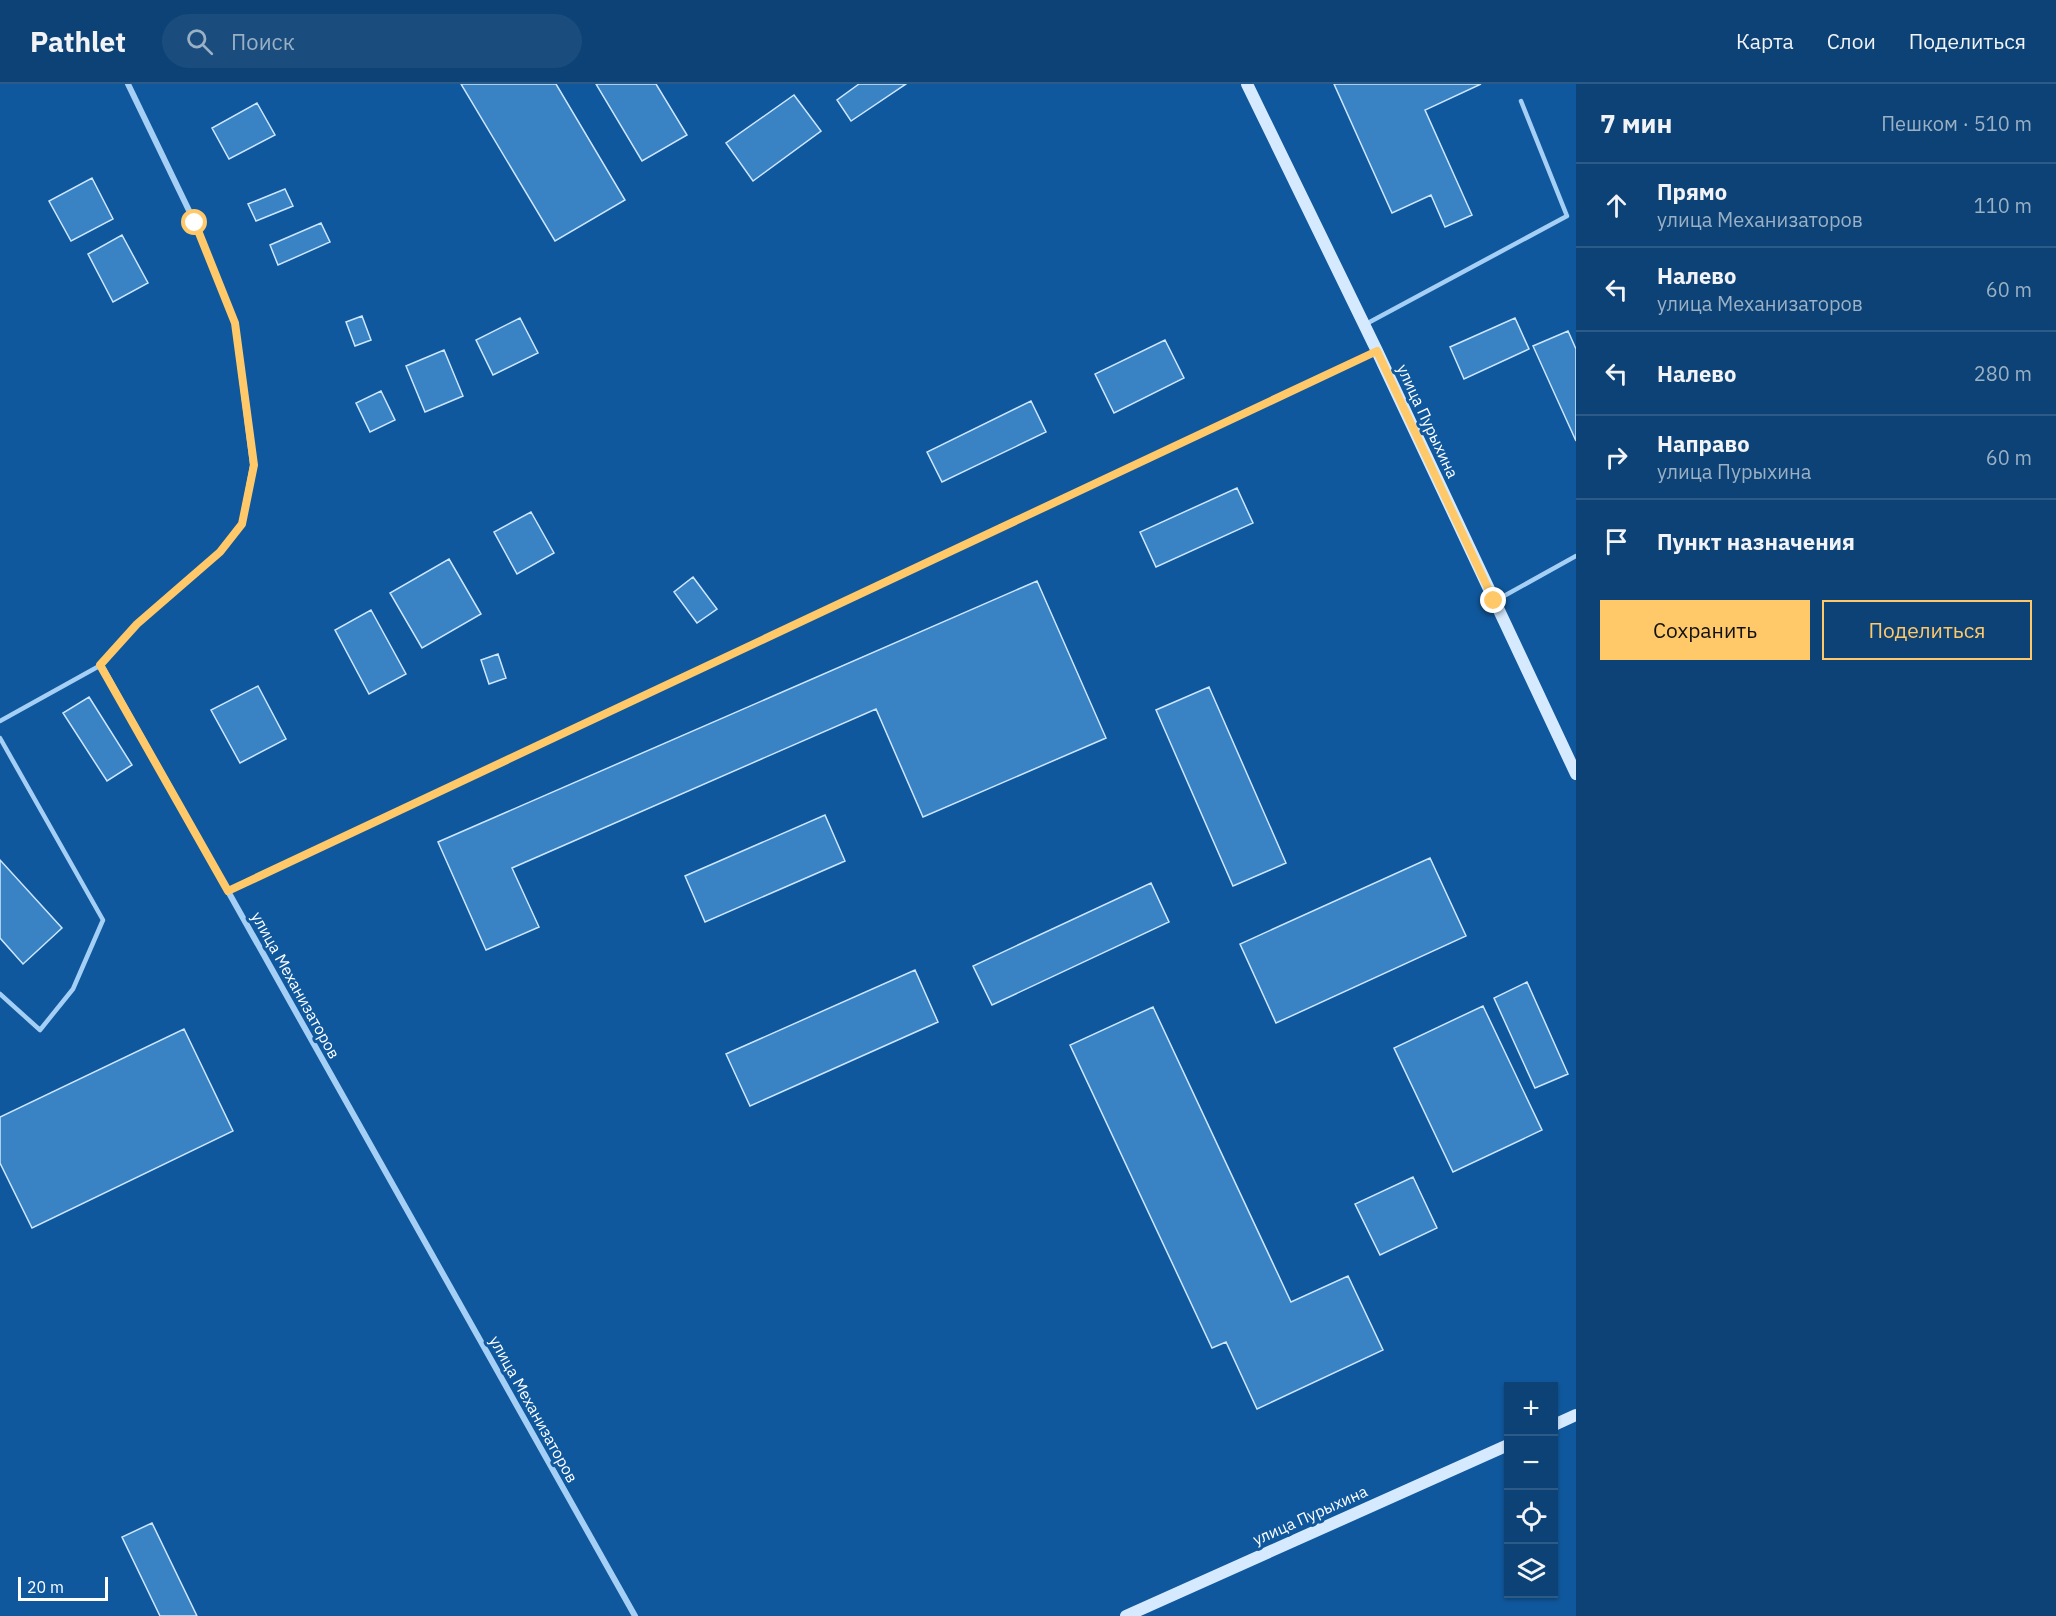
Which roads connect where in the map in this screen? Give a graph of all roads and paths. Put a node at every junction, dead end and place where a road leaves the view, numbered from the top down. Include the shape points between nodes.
1 (128, 84) edge
2 (1247, 84) edge
3 (1521, 101) dead end
4 (1364, 325) junction
5 (1377, 351) junction
6 (1576, 556) edge
7 (1494, 601) junction
8 (100, 665) junction
9 (0, 721) edge
10 (0, 738) edge
11 (1576, 774) edge
12 (228, 891) junction
13 (0, 994) edge
14 (1576, 1415) edge
15 (1558, 1423) edge
16 (1504, 1447) edge
17 (635, 1616) edge
18 (1126, 1616) edge

1 - 8 street via 195,223 235,323 254,465 242,524 220,552 137,624
2 - 4 street, улица Пурыхина
3 - 4 lane via 1567,216
4 - 5 street, улица Пурыхина
5 - 7 street, улица Пурыхина
5 - 12 lane
6 - 7 lane
7 - 11 street, улица Пурыхина
8 - 9 lane
8 - 12 street, улица Механизаторов
10 - 13 lane via 103,920 73,989 40,1030
12 - 17 street, улица Механизаторов
14 - 15 street
16 - 18 street, улица Пурыхина

